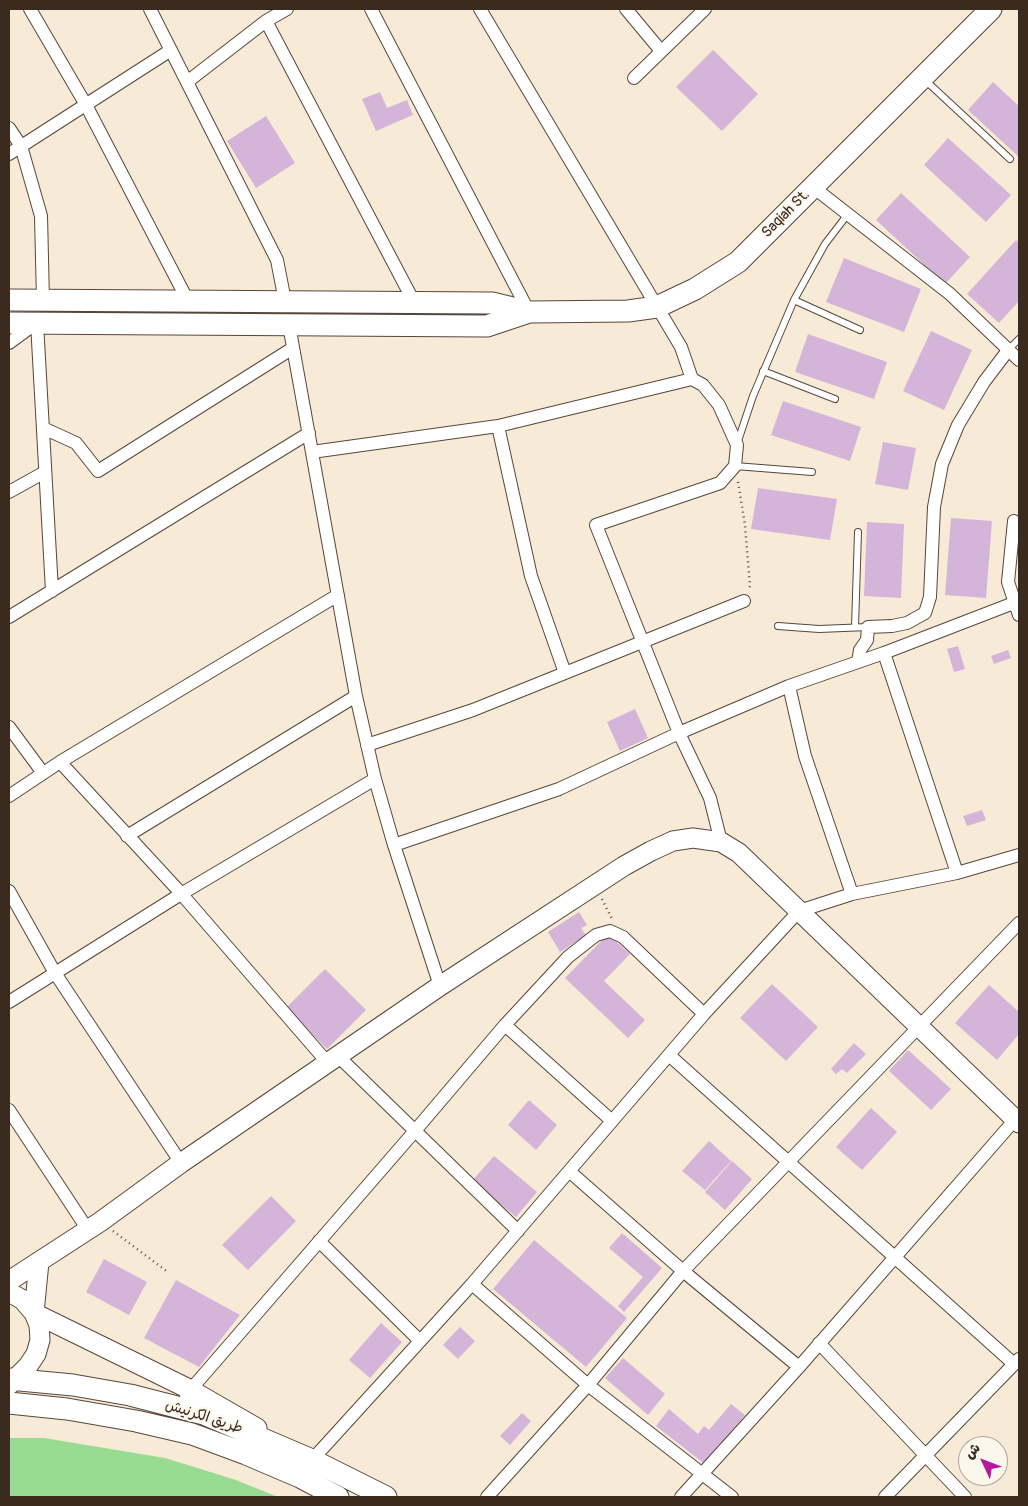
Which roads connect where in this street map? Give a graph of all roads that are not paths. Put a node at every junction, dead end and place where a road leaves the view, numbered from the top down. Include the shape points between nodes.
1 (30, 9) edge
2 (150, 9) edge
3 (287, 9) edge
4 (371, 9) edge
5 (480, 9) edge
6 (626, 9) edge
7 (705, 9) edge
8 (990, 9) edge
9 (266, 22) junction
10 (171, 50) junction
11 (661, 51) junction
12 (922, 77) junction
13 (634, 78) dead end
14 (187, 82) junction
15 (86, 105) junction
16 (9, 128) edge
17 (21, 146) junction
18 (9, 154) edge
19 (1010, 159) dead end
20 (813, 187) junction
21 (848, 214) junction
22 (9, 300) edge
23 (43, 300) junction
24 (794, 300) junction
25 (188, 301) junction
26 (285, 301) junction
27 (414, 302) junction
28 (657, 307) junction
29 (529, 312) junction
30 (9, 323) edge
31 (37, 323) junction
32 (289, 325) junction
33 (860, 330) dead end
34 (1019, 339) edge
35 (9, 343) edge
36 (294, 348) junction
37 (1009, 349) junction
38 (1019, 360) edge
39 (763, 371) junction
40 (692, 378) junction
41 (835, 399) dead end
42 (498, 426) junction
43 (43, 428) junction
44 (309, 433) junction
45 (737, 445) junction
46 (312, 452) junction
47 (735, 466) junction
48 (45, 472) junction
49 (812, 472) dead end
50 (9, 492) edge
51 (1014, 521) dead end
52 (858, 532) dead end
53 (52, 591) junction
54 (338, 595) junction
55 (744, 601) road end
56 (1018, 607) edge
57 (9, 618) edge
58 (778, 626) dead end
59 (862, 627) junction
60 (643, 642) junction
61 (884, 653) junction
62 (858, 662) junction
63 (565, 673) junction
64 (789, 686) junction
65 (356, 696) junction
66 (9, 727) edge
67 (679, 733) junction
68 (368, 745) junction
69 (60, 762) junction
70 (43, 773) junction
71 (375, 779) junction
72 (9, 796) edge
73 (127, 836) junction
74 (721, 842) junction
75 (394, 845) junction
76 (1019, 855) edge
77 (957, 873) junction
78 (9, 891) edge
79 (181, 894) junction
80 (852, 894) junction
81 (799, 910) junction
82 (1019, 922) edge
83 (56, 973) junction
84 (440, 986) junction
85 (9, 1002) edge
86 (704, 1014) junction
87 (505, 1025) junction
88 (919, 1025) junction
89 (669, 1055) junction
90 (333, 1059) junction
91 (9, 1110) edge
92 (1018, 1119) edge
93 (612, 1121) junction
94 (414, 1132) junction
95 (788, 1162) junction
96 (181, 1163) junction
97 (568, 1172) junction
98 (94, 1226) junction
99 (518, 1231) junction
100 (319, 1241) junction
101 (894, 1258) junction
102 (39, 1262) junction
103 (682, 1271) junction
104 (9, 1281) edge
105 (472, 1284) junction
106 (9, 1292) edge
107 (34, 1313) junction
108 (420, 1341) junction
109 (819, 1343) junction
110 (1017, 1362) edge
111 (799, 1367) junction
112 (11, 1381) edge
113 (588, 1385) junction
114 (190, 1390) junction
115 (9, 1403) edge
116 (175, 1407) junction
117 (926, 1457) junction
118 (312, 1460) junction
119 (702, 1474) junction
120 (338, 1497) edge
121 (386, 1497) edge
122 (487, 1497) edge
123 (681, 1497) edge
124 (732, 1497) edge
125 (885, 1497) edge
126 (965, 1497) edge

1 - 15 street
2 - 10 street
3 - 9 street
4 - 29 street
5 - 28 street
6 - 11 street
7 - 11 street
8 - 12 main road, Saqiah St.
9 - 14 street
9 - 27 street
10 - 14 street
10 - 15 street
11 - 13 street
12 - 19 lane
12 - 20 main road, Saqiah St.
14 - 26 street via 278,260
15 - 17 street
15 - 25 street
16 - 17 street
17 - 18 street
17 - 23 street via 41,216
20 - 21 street
20 - 28 main road, Saqiah St. via 738,262 695,289
21 - 24 lane via 825,244
21 - 37 street via 950,294
22 - 23 main road
23 - 25 main road
24 - 33 lane
24 - 39 lane
25 - 26 main road
26 - 27 main road
27 - 29 main road via 492,303
28 - 29 main road, Saqiah St. via 628,311
28 - 40 street via 681,347
29 - 32 main road via 487,326
30 - 31 main road
31 - 32 main road
31 - 35 street
31 - 43 street
32 - 36 street
34 - 37 lane
36 - 43 street via 98,471 76,443
36 - 44 street
37 - 38 street
37 - 59 street via 958,425 942,464 934,507 930,597 925,613 907,623
39 - 41 lane
39 - 45 lane
40 - 42 street
40 - 45 street via 703,385 719,406
42 - 46 street
42 - 63 street via 531,576
43 - 48 street
44 - 46 street
44 - 53 street
45 - 47 street
46 - 54 street
47 - 49 lane
47 - 60 street via 720,483 596,525
48 - 50 street
48 - 53 street
51 - 56 street via 1008,582
52 - 59 lane
53 - 57 street
54 - 65 street
54 - 69 street
55 - 60 street
56 - 61 street
58 - 59 lane via 819,629
59 - 62 street via 868,640 860,650
60 - 63 street
60 - 67 street
61 - 62 street
61 - 77 street
62 - 64 street
63 - 68 street via 473,710
64 - 67 street
64 - 80 street via 805,756
65 - 68 street
65 - 73 street
66 - 70 street
67 - 74 street via 710,798
67 - 75 street via 559,789
68 - 71 street
69 - 70 street
69 - 73 street
70 - 72 street
71 - 75 street
71 - 79 street
73 - 79 street
74 - 81 street via 739,853
74 - 84 street via 693,838 673,841 650,851
75 - 84 street
76 - 77 street
77 - 80 street
78 - 83 street
79 - 83 street
79 - 90 street
80 - 81 street
81 - 86 street
81 - 88 street
82 - 88 street
83 - 85 street
83 - 96 street
84 - 90 street
86 - 87 street via 623,937 610,931 596,935 568,957
86 - 89 street
87 - 93 street
87 - 94 street
88 - 92 street
88 - 95 street
89 - 93 street
89 - 95 street
90 - 94 street
90 - 96 street
91 - 98 street
92 - 101 street
93 - 97 street
94 - 99 street
94 - 100 street
95 - 101 street
95 - 103 street
96 - 98 street
97 - 99 street
97 - 103 street
98 - 102 street
99 - 105 street
100 - 108 street
100 - 114 street
101 - 109 street
101 - 110 street
102 - 104 street
102 - 107 street
103 - 111 street
103 - 113 street
105 - 108 street
105 - 113 street
106 - 107 street via 23,1300
107 - 112 street via 40,1340 36,1354
107 - 114 street
108 - 118 street
109 - 111 street
109 - 117 street
110 - 117 street
111 - 119 street
112 - 116 main road, طريق الكرنيش via 130,1395
113 - 119 street
113 - 122 street
114 - 116 street
114 - 118 street
115 - 120 main road, طريق الكرنيش via 68,1409 192,1434
116 - 118 main road, طريق الكرنيش via 204,1414
117 - 125 street
117 - 126 street
118 - 121 main road, طريق الكرنيش
119 - 123 street
119 - 124 street

